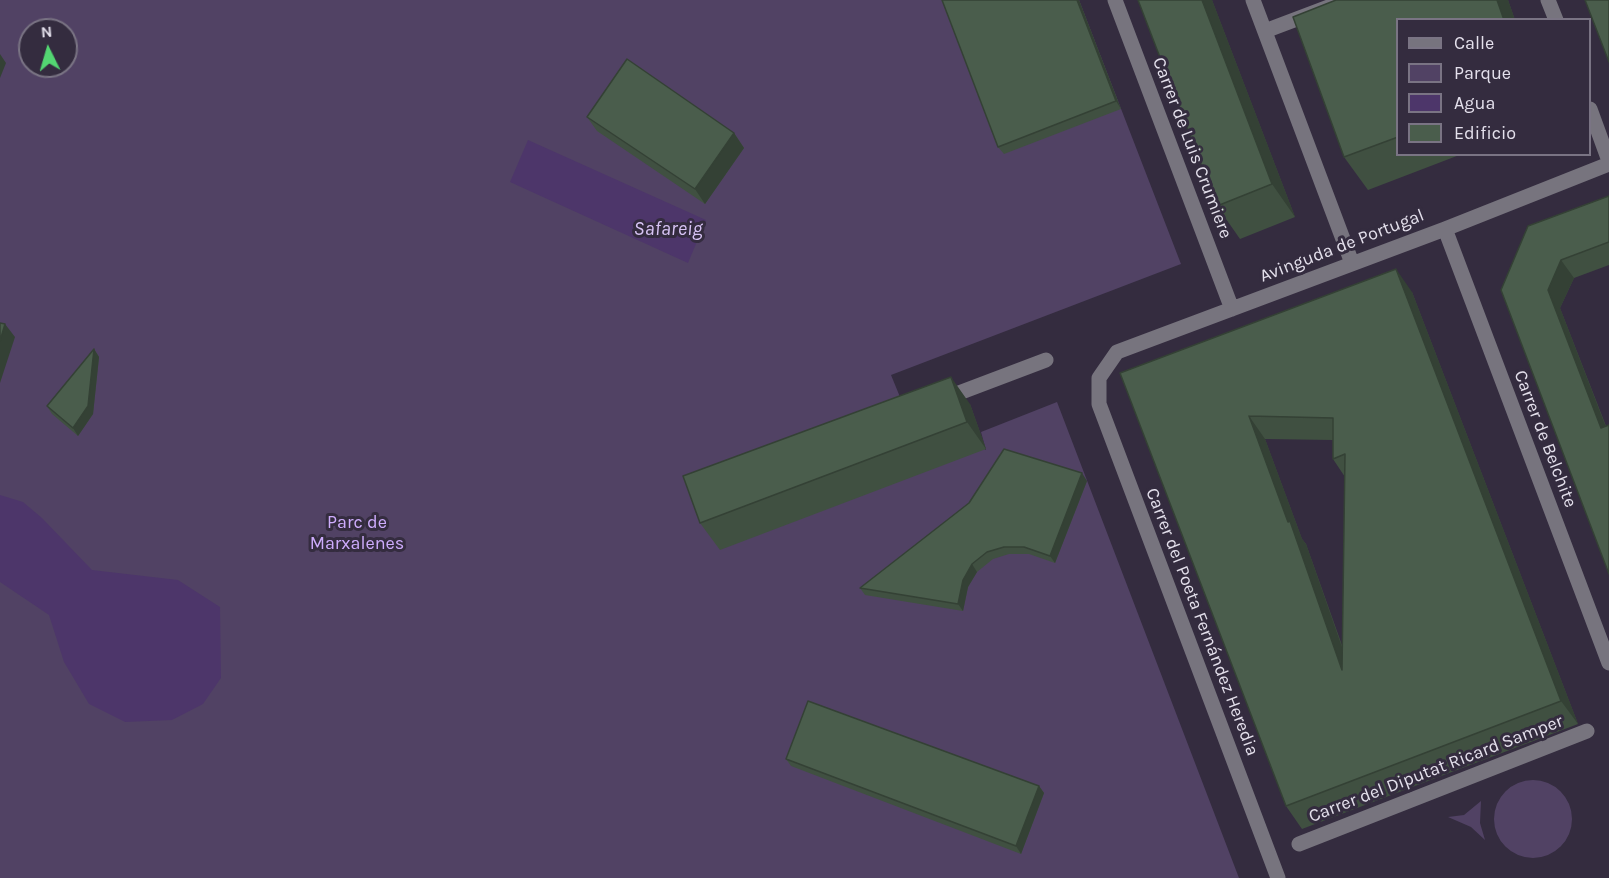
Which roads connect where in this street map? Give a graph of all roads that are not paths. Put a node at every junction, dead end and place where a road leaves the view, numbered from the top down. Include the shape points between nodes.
1 (1115, 0) edge
2 (1253, 0) edge
3 (1347, 0) edge
4 (1548, 0) edge
5 (1555, 18) edge
6 (1265, 31) junction
7 (1591, 112) edge
8 (1609, 162) edge
9 (1445, 229) junction
10 (1352, 263) junction
11 (1232, 309) junction
12 (1046, 360) dead end
13 (1099, 378) joint
14 (926, 405) edge
15 (1609, 663) edge
16 (1587, 731) dead end
17 (1299, 844) dead end
18 (1278, 878) edge

1 - 11 street, Carrer de Luis Crumiere
2 - 6 street
3 - 6 street
4 - 5 street
6 - 10 street
7 - 8 street
8 - 9 street, Avinguda de Portugal
9 - 10 street, Avinguda de Portugal
9 - 15 street, Carrer de Belchite
10 - 11 street, Avinguda de Portugal
11 - 13 street, Avinguda de Portugal via 1117,352
12 - 14 street
13 - 18 street, Carrer del Poeta Fernández Heredia via 1099,404
16 - 17 street, Carrer del Diputat Ricard Samper

